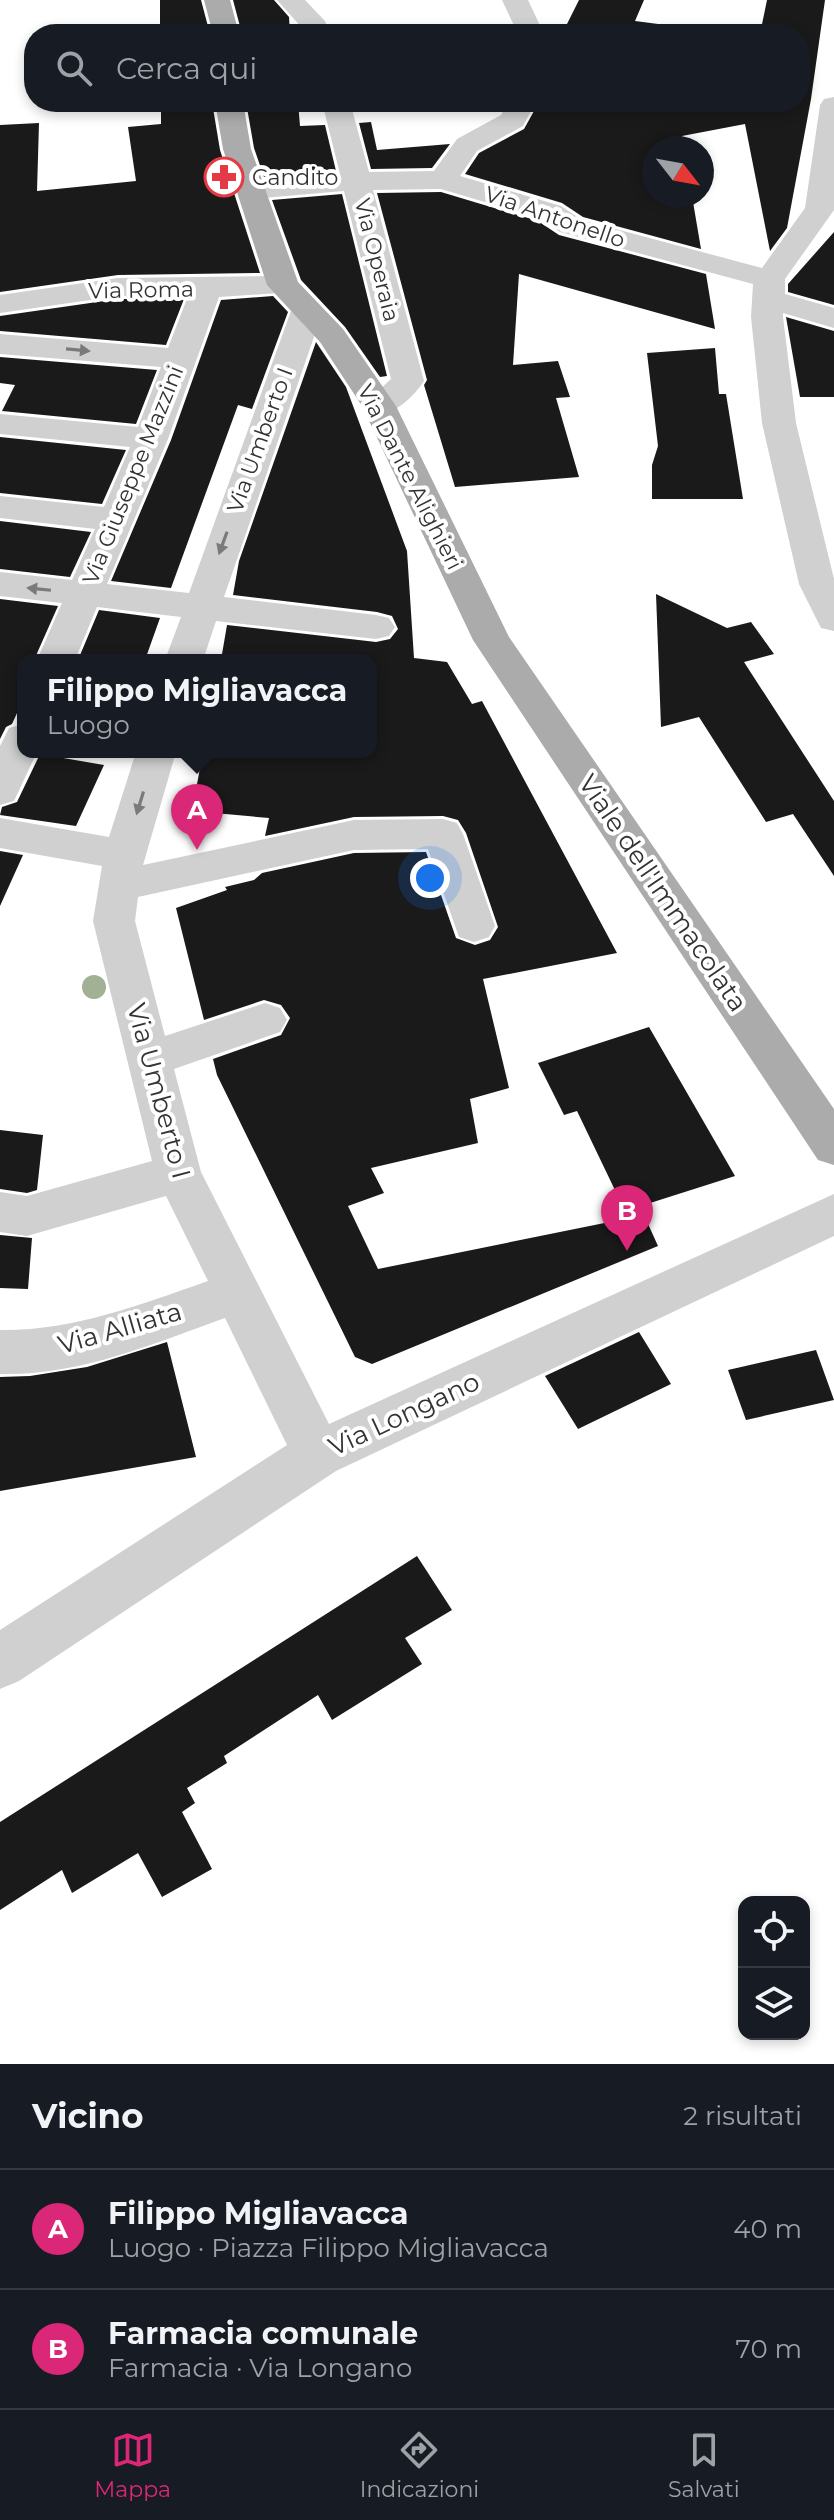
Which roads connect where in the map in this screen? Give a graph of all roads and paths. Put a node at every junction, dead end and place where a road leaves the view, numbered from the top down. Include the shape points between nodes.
1 (217, 0) edge
2 (290, 0) edge
3 (515, 0) edge
4 (223, 24) edge
5 (313, 24) edge
6 (526, 24) edge
7 (834, 105) edge
8 (231, 112) edge
9 (339, 112) edge
10 (517, 112) edge
11 (443, 180) junction
12 (357, 181) junction
13 (251, 190) junction
14 (283, 285) junction
15 (769, 289) junction
16 (206, 290) junction
17 (0, 304) edge
18 (307, 311) junction
19 (834, 318) edge
20 (0, 344) edge
21 (179, 359) junction
22 (379, 406) junction
23 (0, 424) edge
24 (151, 439) junction
25 (0, 507) edge
26 (117, 520) junction
27 (0, 584) edge
28 (85, 594) junction
29 (200, 607) junction
30 (834, 619) edge
31 (376, 627) dead end
32 (492, 640) joint
33 (59, 654) edge
34 (186, 654) edge
35 (14, 744) edge
36 (154, 758) edge
37 (0, 791) edge
38 (0, 833) edge
39 (121, 871) junction
40 (474, 926) dead end
41 (265, 1020) dead end
42 (149, 1060) junction
43 (834, 1146) edge
44 (178, 1173) junction
45 (0, 1212) edge
46 (834, 1214) edge
47 (238, 1292) junction
48 (0, 1352) edge
49 (318, 1454) junction
50 (0, 1662) edge

1 - 4 main road
2 - 5 street
3 - 6 street
7 - 15 street via 820,209
8 - 13 main road, Via Dante Alighieri
9 - 12 street, Via Operaia
10 - 11 street via 513,120 467,145
11 - 12 street, Via Antonello
11 - 15 street, Via Antonello
12 - 13 street, Via Antonello
12 - 22 street, Via Operaia via 408,381
13 - 14 main road, Via Dante Alighieri
14 - 16 street, Via Roma
14 - 18 main road, Via Dante Alighieri
15 - 19 street, Via Antonello
15 - 30 street via 767,317 779,423 817,584
16 - 17 street, Via Roma via 134,286
16 - 21 street, Via Giuseppe Mazzini
18 - 22 main road, Via Dante Alighieri via 332,336
18 -> 29 street, Via Umberto I
20 -> 21 street
21 - 24 street, Via Giuseppe Mazzini
22 - 32 main road, Via Dante Alighieri
23 - 24 street
24 - 26 street, Via Giuseppe Mazzini
25 - 26 street
26 - 28 street, Via Giuseppe Mazzini
28 -> 27 street
28 - 29 street
28 - 33 street, Via Giuseppe Mazzini
29 - 31 street
29 - 34 street, Via Umberto I
32 - 43 main road, Viale dell'Immacolata
35 - 37 street
36 -> 39 street, Via Umberto I
38 - 39 street
39 - 40 street via 354,835 443,834
39 - 42 street, Via Umberto I via 114,921
41 - 42 street
42 - 44 street, Via Umberto I
44 - 45 street via 27,1216
44 - 47 street, Via Umberto I
46 - 49 street, Via Longano
47 - 48 street, Via Alliata via 83,1343
47 - 49 street, Via Umberto I
49 - 50 street, Via Longano

